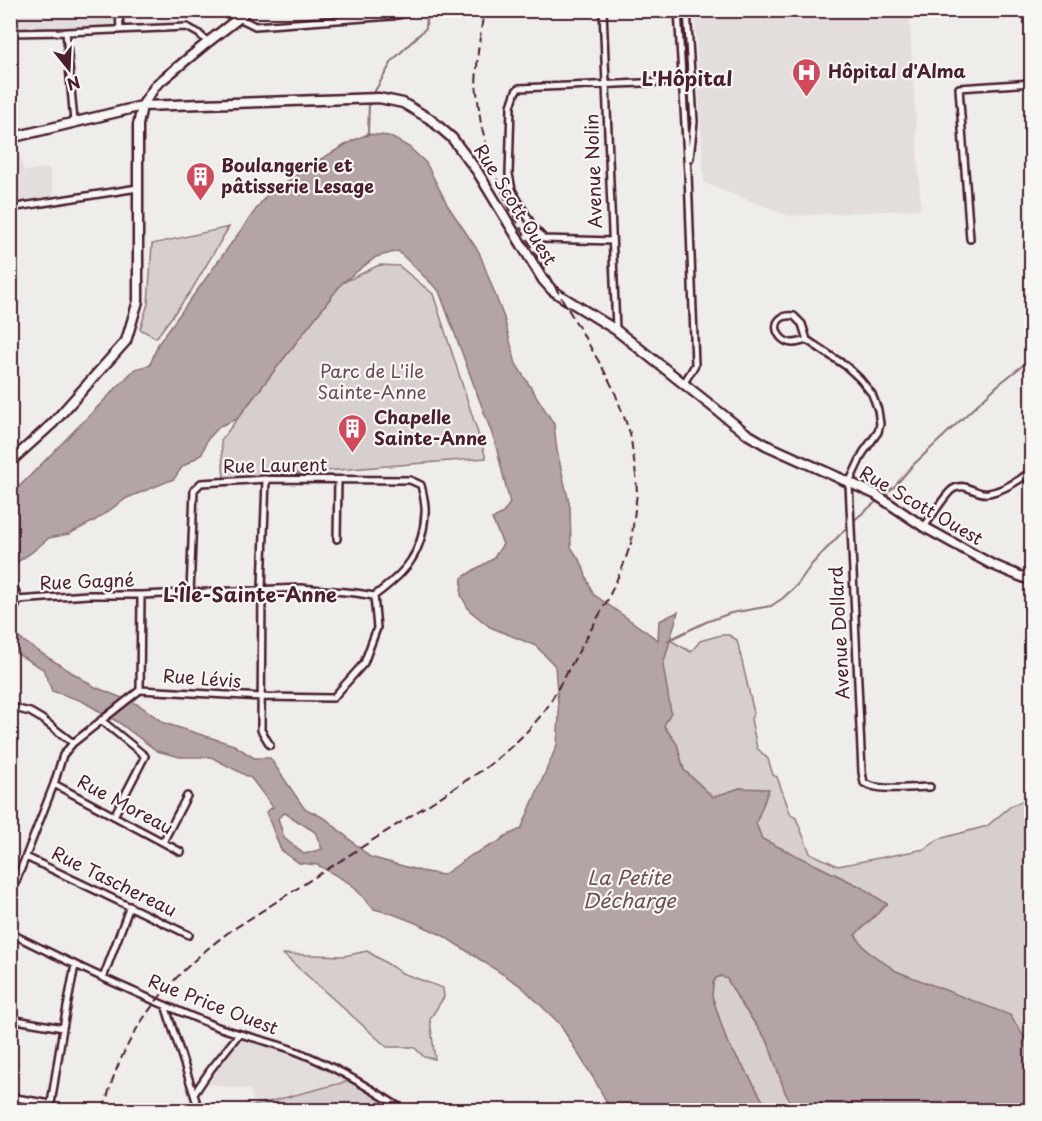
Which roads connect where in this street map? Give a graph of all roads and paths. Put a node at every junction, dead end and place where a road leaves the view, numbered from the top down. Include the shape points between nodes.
1 (119, 10) edge
2 (246, 10) edge
3 (603, 10) edge
4 (678, 10) edge
5 (687, 10) edge
6 (1029, 10) edge
7 (408, 12) edge
8 (239, 18) junction
9 (120, 30) junction
10 (66, 32) junction
11 (10, 33) edge
12 (208, 42) junction
13 (1032, 53) edge
14 (683, 81) junction
15 (691, 81) junction
16 (606, 83) junction
17 (1032, 83) edge
18 (142, 106) junction
19 (74, 122) junction
20 (10, 138) edge
21 (688, 174) junction
22 (138, 188) junction
23 (10, 208) edge
24 (970, 239) dead end
25 (612, 241) junction
26 (616, 330) junction
27 (807, 340) junction
28 (684, 383) junction
29 (10, 462) edge
30 (1032, 471) edge
31 (266, 480) junction
32 (338, 480) junction
33 (849, 483) junction
34 (924, 527) junction
35 (337, 539) dead end
36 (1032, 581) edge
37 (10, 582) edge
38 (262, 588) junction
39 (190, 593) junction
40 (141, 595) junction
41 (374, 596) junction
42 (17, 600) junction
43 (12, 611) edge
44 (140, 690) junction
45 (262, 697) junction
46 (10, 707) edge
47 (101, 720) junction
48 (73, 743) junction
49 (270, 745) dead end
50 (54, 784) junction
51 (930, 787) dead end
52 (187, 796) dead end
53 (114, 816) junction
54 (163, 842) junction
55 (181, 852) dead end
56 (26, 857) junction
57 (10, 897) edge
58 (130, 906) junction
59 (10, 933) edge
60 (189, 935) dead end
61 (75, 965) junction
62 (103, 978) junction
63 (165, 1005) junction
64 (10, 1018) edge
65 (63, 1029) junction
66 (239, 1034) junction
67 (194, 1094) junction
68 (10, 1097) edge
69 (50, 1107) edge
70 (199, 1110) edge
71 (402, 1110) edge

1 - 9 street
2 - 8 street
3 - 16 street, Avenue Nolin
4 - 14 street
5 - 15 street
6 - 13 street
7 - 8 street via 255,26
8 - 12 street
9 - 10 street
9 - 12 street via 187,27
10 - 11 street
10 - 19 street
12 - 18 street via 156,85
14 - 15 street
14 - 16 street
14 - 21 street
15 - 21 street via 693,122
16 - 25 street, Avenue Nolin
16 - 25 street via 516,90 511,106 508,174 512,190 544,239
17 - 24 street via 959,88
18 - 19 street, Rue Scott Ouest
18 - 22 street via 138,125
18 - 26 street, Rue Scott Ouest via 379,98 403,103 452,138 477,171 543,280 561,296
19 - 20 street, Rue Scott Ouest
21 - 28 street via 695,365
22 - 23 street
22 - 29 street via 138,300 126,341 53,423
25 - 26 street, Avenue Nolin
26 - 28 street, Rue Scott Ouest
27 - 27 street via 802,324 794,316 780,317 780,336 792,343
27 - 33 street via 861,379 878,410 878,432
28 - 33 street, Rue Scott Ouest via 747,434
30 - 34 street via 989,493 964,486 952,490
31 - 32 street, Rue Laurent
31 - 38 street
31 - 39 street, Rue Laurent via 201,483 194,490
32 - 35 street
32 - 41 street, Rue Laurent via 411,480 421,485 426,511 421,540 407,568
33 - 34 street, Rue Scott Ouest via 882,498
33 - 51 street, Avenue Dollard via 864,783 881,788
34 - 36 street, Rue Scott Ouest via 991,564
37 - 42 street
38 - 39 street, Rue Gagné
38 - 41 street, Rue Gagné
38 - 45 street
39 - 40 street, Rue Gagné
40 - 42 street, Rue Gagné
40 - 44 street
41 - 45 street, Rue Lévis via 377,628 364,663 333,699
42 - 43 street
44 - 45 street, Rue Lévis
44 - 47 street
45 - 49 street via 261,730
46 - 48 street via 30,712
47 - 48 street
47 - 53 street via 145,756
48 - 50 street via 63,755
50 - 53 street, Rue Moreau
50 - 56 street
52 - 54 street
53 - 54 street, Rue Moreau
54 - 55 street, Rue Moreau
56 - 57 street
56 - 58 street, Rue Taschereau
58 - 60 street, Rue Taschereau
58 - 62 street
59 - 61 street, Rue Price Ouest
61 - 62 street, Rue Price Ouest
61 - 65 street
62 - 63 street, Rue Price Ouest
63 - 66 street, Rue Price Ouest
63 - 67 street
64 - 65 street
65 - 69 street
66 - 67 street
66 - 71 street, Rue Price Ouest via 298,1052 338,1070
67 - 70 street
68 - 69 street

